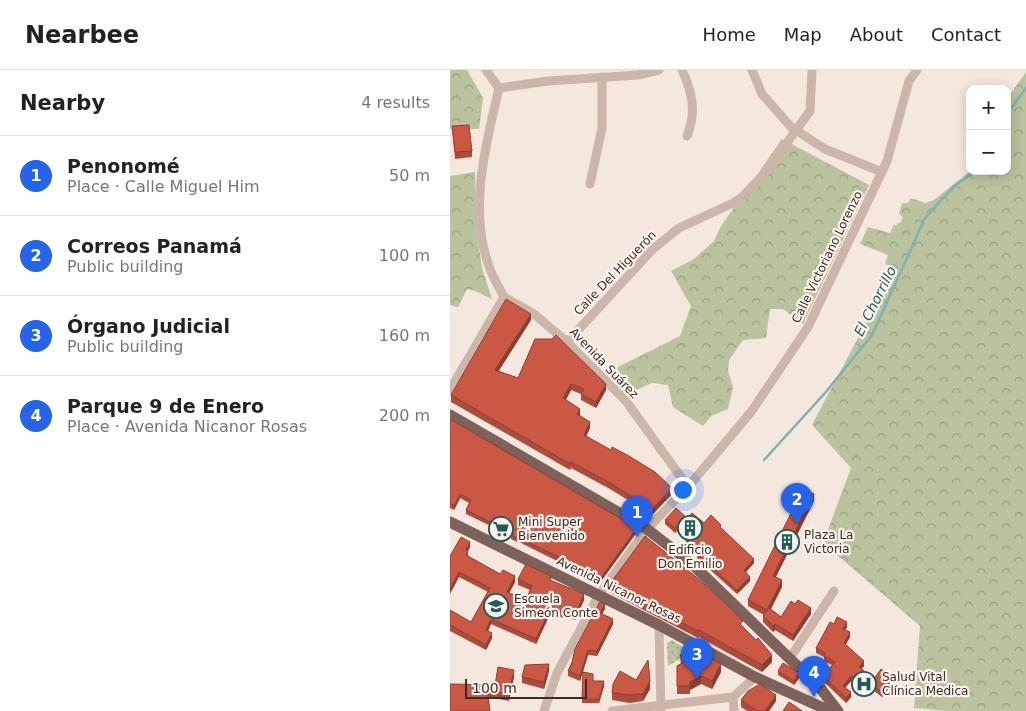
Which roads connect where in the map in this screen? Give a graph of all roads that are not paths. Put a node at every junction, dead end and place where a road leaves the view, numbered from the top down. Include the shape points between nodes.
1 (486, 70) edge
2 (659, 70) edge
3 (682, 70) edge
4 (752, 70) edge
5 (812, 70) edge
6 (917, 70) edge
7 (603, 75) edge
8 (499, 88) junction
9 (796, 130) junction
10 (687, 136) dead end
11 (882, 172) junction
12 (590, 184) dead end
13 (504, 297) junction
14 (567, 342) junction
15 (450, 390) edge
16 (450, 415) edge
17 (688, 487) junction
18 (451, 525) edge
19 (647, 529) junction
20 (834, 591) dead end
21 (599, 596) junction
22 (659, 625) junction
23 (790, 658) junction
24 (756, 677) junction
25 (733, 697) junction
26 (661, 708) edge
27 (544, 711) edge
28 (612, 711) edge
29 (734, 711) edge
30 (830, 711) edge
31 (838, 711) edge

1 - 8 street
2 - 7 street via 638,75
3 - 10 street via 692,104 693,118
4 - 9 street via 762,94
5 - 9 street, Calle Del Higuerón via 810,111
6 - 11 street, Calle Victoriano Lorenzo via 909,81
7 - 8 street
7 - 12 street via 602,128
8 - 13 street via 485,153 479,208 489,266
9 - 11 street via 825,148
9 - 14 street, Calle Del Higuerón via 765,173 742,197 691,222 653,249
11 - 17 street, Calle Victoriano Lorenzo via 808,327 751,412
13 - 14 street, Avenida Suárez via 534,314
13 - 15 street
14 - 17 street, Avenida Suárez via 626,401
16 - 19 main road
17 - 19 street, Calle Victoriano Lorenzo
18 - 21 main road, Avenida Nicanor Rosas
19 - 21 street, Calle Victoriano Lorenzo
19 - 23 main road via 692,564
20 - 23 street
21 - 22 main road, Avenida Nicanor Rosas
21 - 27 street, Calle Victoriano Lorenzo via 557,673
22 - 24 main road, Avenida Nicanor Rosas
22 - 26 street
23 - 31 main road
24 - 25 street
24 - 30 main road, Avenida Nicanor Rosas
25 - 26 street
25 - 29 street
26 - 28 street

